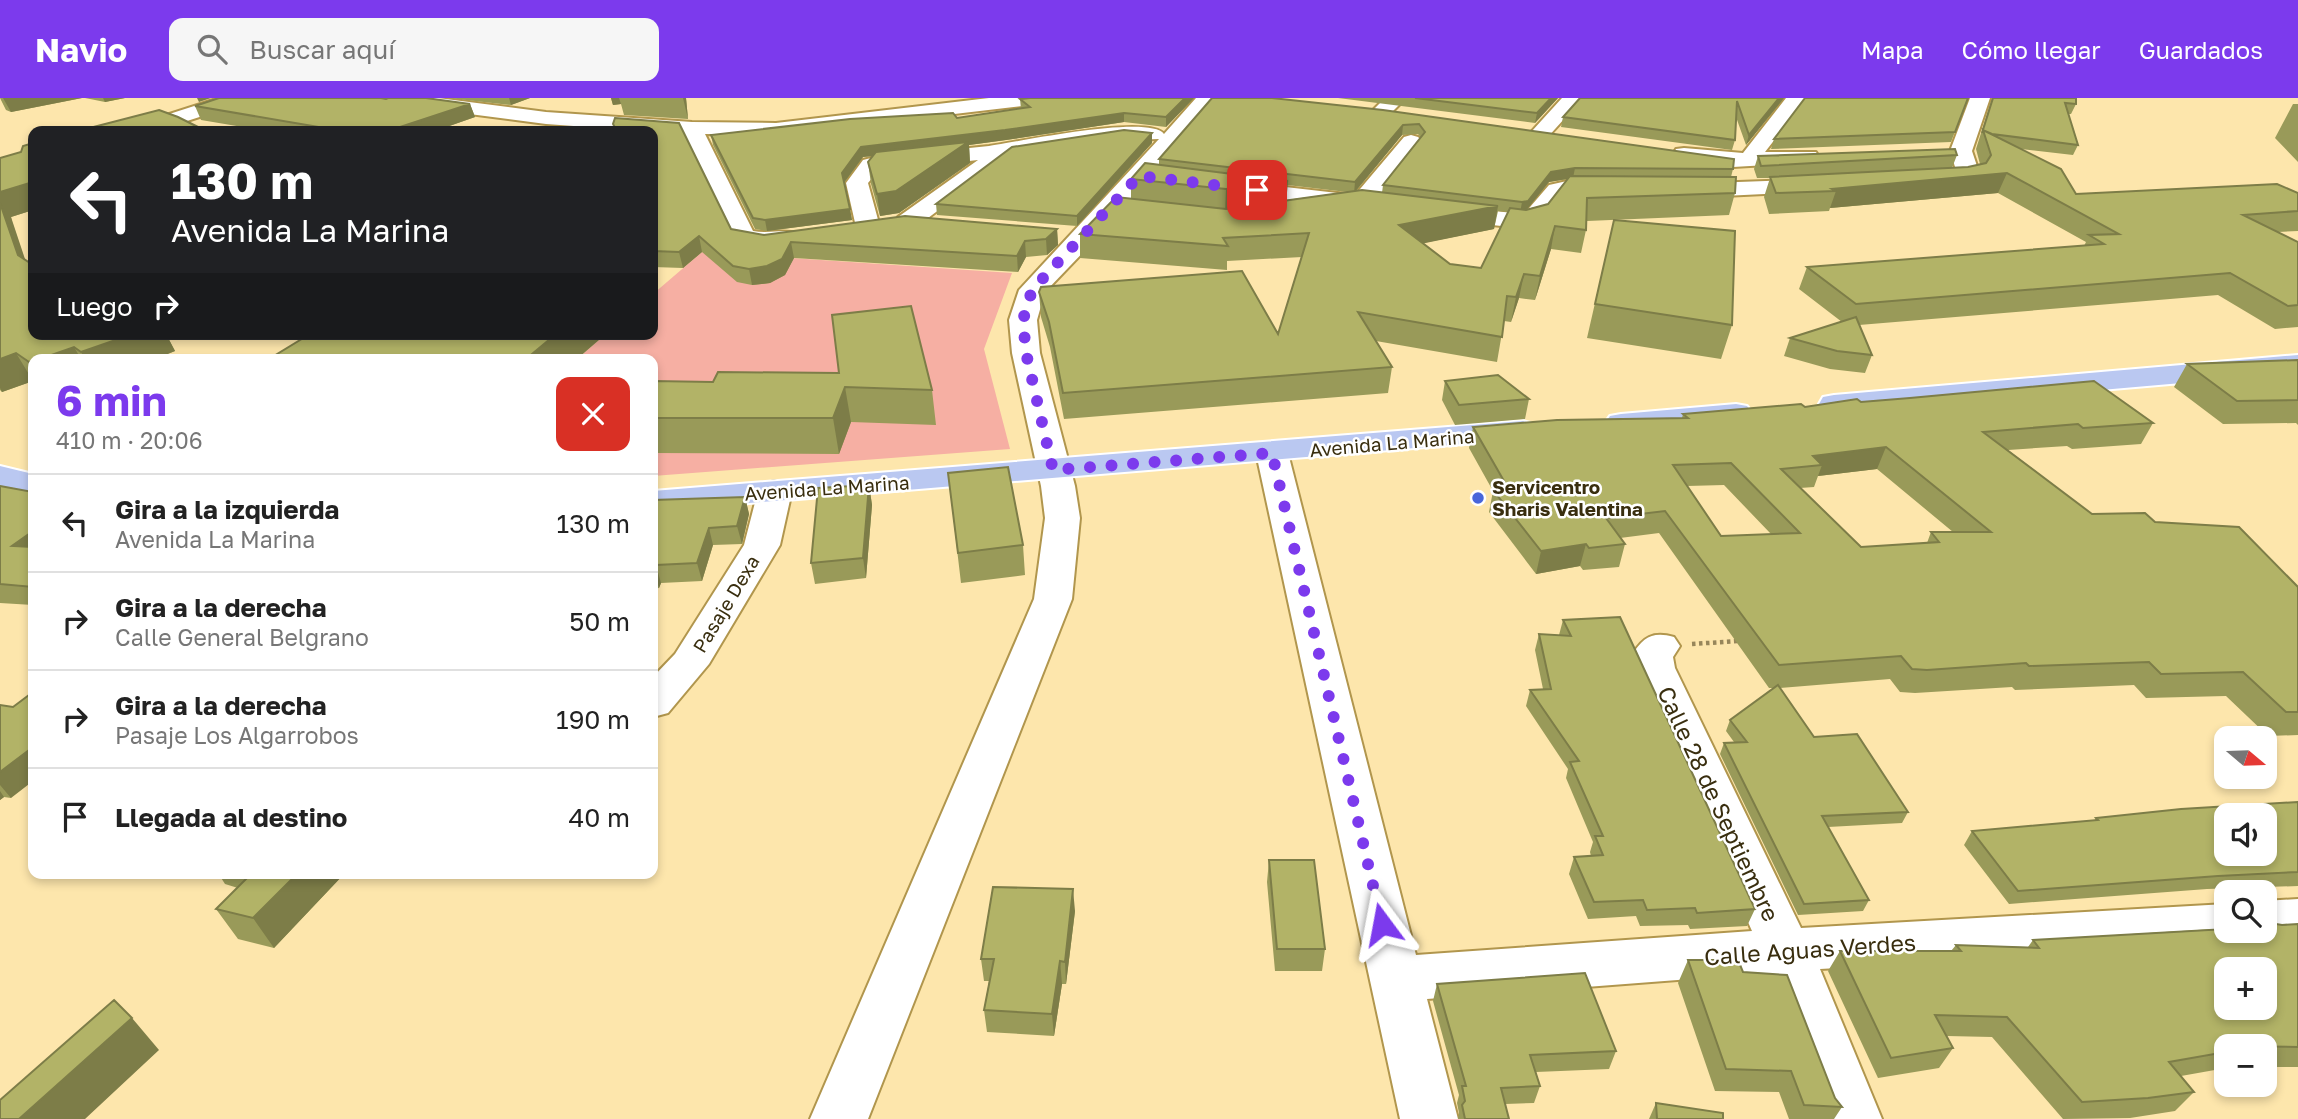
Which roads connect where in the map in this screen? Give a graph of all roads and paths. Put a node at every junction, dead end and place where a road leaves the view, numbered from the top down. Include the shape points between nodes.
1 (239, 98) edge
2 (392, 98) edge
3 (1039, 98) edge
4 (1207, 98) edge
5 (1573, 98) edge
6 (1797, 98) edge
7 (1980, 98) edge
8 (1389, 105) edge
9 (1356, 108) edge
10 (1408, 115) edge
11 (547, 125) edge
12 (152, 126) edge
13 (595, 126) edge
14 (658, 127) edge
15 (692, 128) junction
16 (1513, 131) edge
17 (1539, 135) junction
18 (1173, 136) junction
19 (1565, 138) edge
20 (1411, 141) dead end
21 (1006, 149) junction
22 (1961, 151) junction
23 (1669, 152) edge
24 (1935, 152) edge
25 (1829, 156) edge
26 (1742, 160) junction
27 (1907, 180) edge
28 (1841, 185) edge
29 (1216, 186) edge
30 (1762, 189) junction
31 (1631, 190) edge
32 (1658, 191) edge
33 (1361, 203) junction
34 (1388, 206) edge
35 (1108, 209) junction
36 (1414, 209) edge
37 (1134, 212) edge
38 (1283, 215) edge
39 (907, 222) junction
40 (948, 226) edge
41 (868, 227) junction
42 (842, 231) edge
43 (817, 234) edge
44 (1057, 235) edge
45 (1084, 237) junction
46 (2298, 364) edge
47 (1591, 425) edge
48 (1549, 429) edge
49 (1272, 453) junction
50 (1053, 470) junction
51 (0, 476) edge
52 (28, 483) edge
53 (775, 491) junction
54 (658, 501) edge
55 (1752, 640) edge
56 (1660, 646) joint
57 (658, 698) edge
58 (2298, 920) edge
59 (2277, 921) edge
60 (2214, 926) edge
61 (1786, 950) junction
62 (1394, 979) junction
63 (839, 1119) edge
64 (1429, 1119) edge
65 (1853, 1119) edge

1 - 12 street
2 - 11 street
3 - 15 street via 776,130
4 - 18 street
5 - 17 street
6 - 26 street
7 - 22 street
8 - 9 street
8 - 10 street
11 - 13 street
14 - 15 street
15 - 43 street via 744,237 767,240
16 - 17 street
17 - 19 street
18 - 21 street via 1125,131
18 - 35 street via 1152,178
20 - 33 street
21 - 39 street
21 - 41 street via 871,166 858,183
22 - 24 street
22 - 27 street via 1969,175
23 - 26 street
25 - 26 street
26 - 30 street
28 - 30 street
29 - 33 street
30 - 32 street
31 - 36 street via 1576,186 1557,190 1530,222
33 - 34 street
33 - 38 street
35 - 37 street
35 - 45 street
39 - 40 street
39 - 41 street
41 - 42 street
44 - 45 street
45 - 50 street via 1032,290 1023,320 1026,353
46 - 47 main road
48 - 49 main road, Avenida La Marina
49 - 50 main road, Avenida La Marina
49 - 62 street
50 - 53 main road, Avenida La Marina
50 - 63 street via 1060,486 1063,542 1053,599
51 - 52 main road
53 - 54 main road, Avenida La Marina
53 - 57 street, Pasaje Dexa via 762,545 689,664
55 - 56 path
56 - 61 street, Calle 28 de Septiembre via 1652,655 1655,668
58 - 59 street
60 - 61 street, Calle Aguas Verdes
61 - 62 street, Calle Aguas Verdes
61 - 65 street, Calle 28 de Septiembre
62 - 64 street

